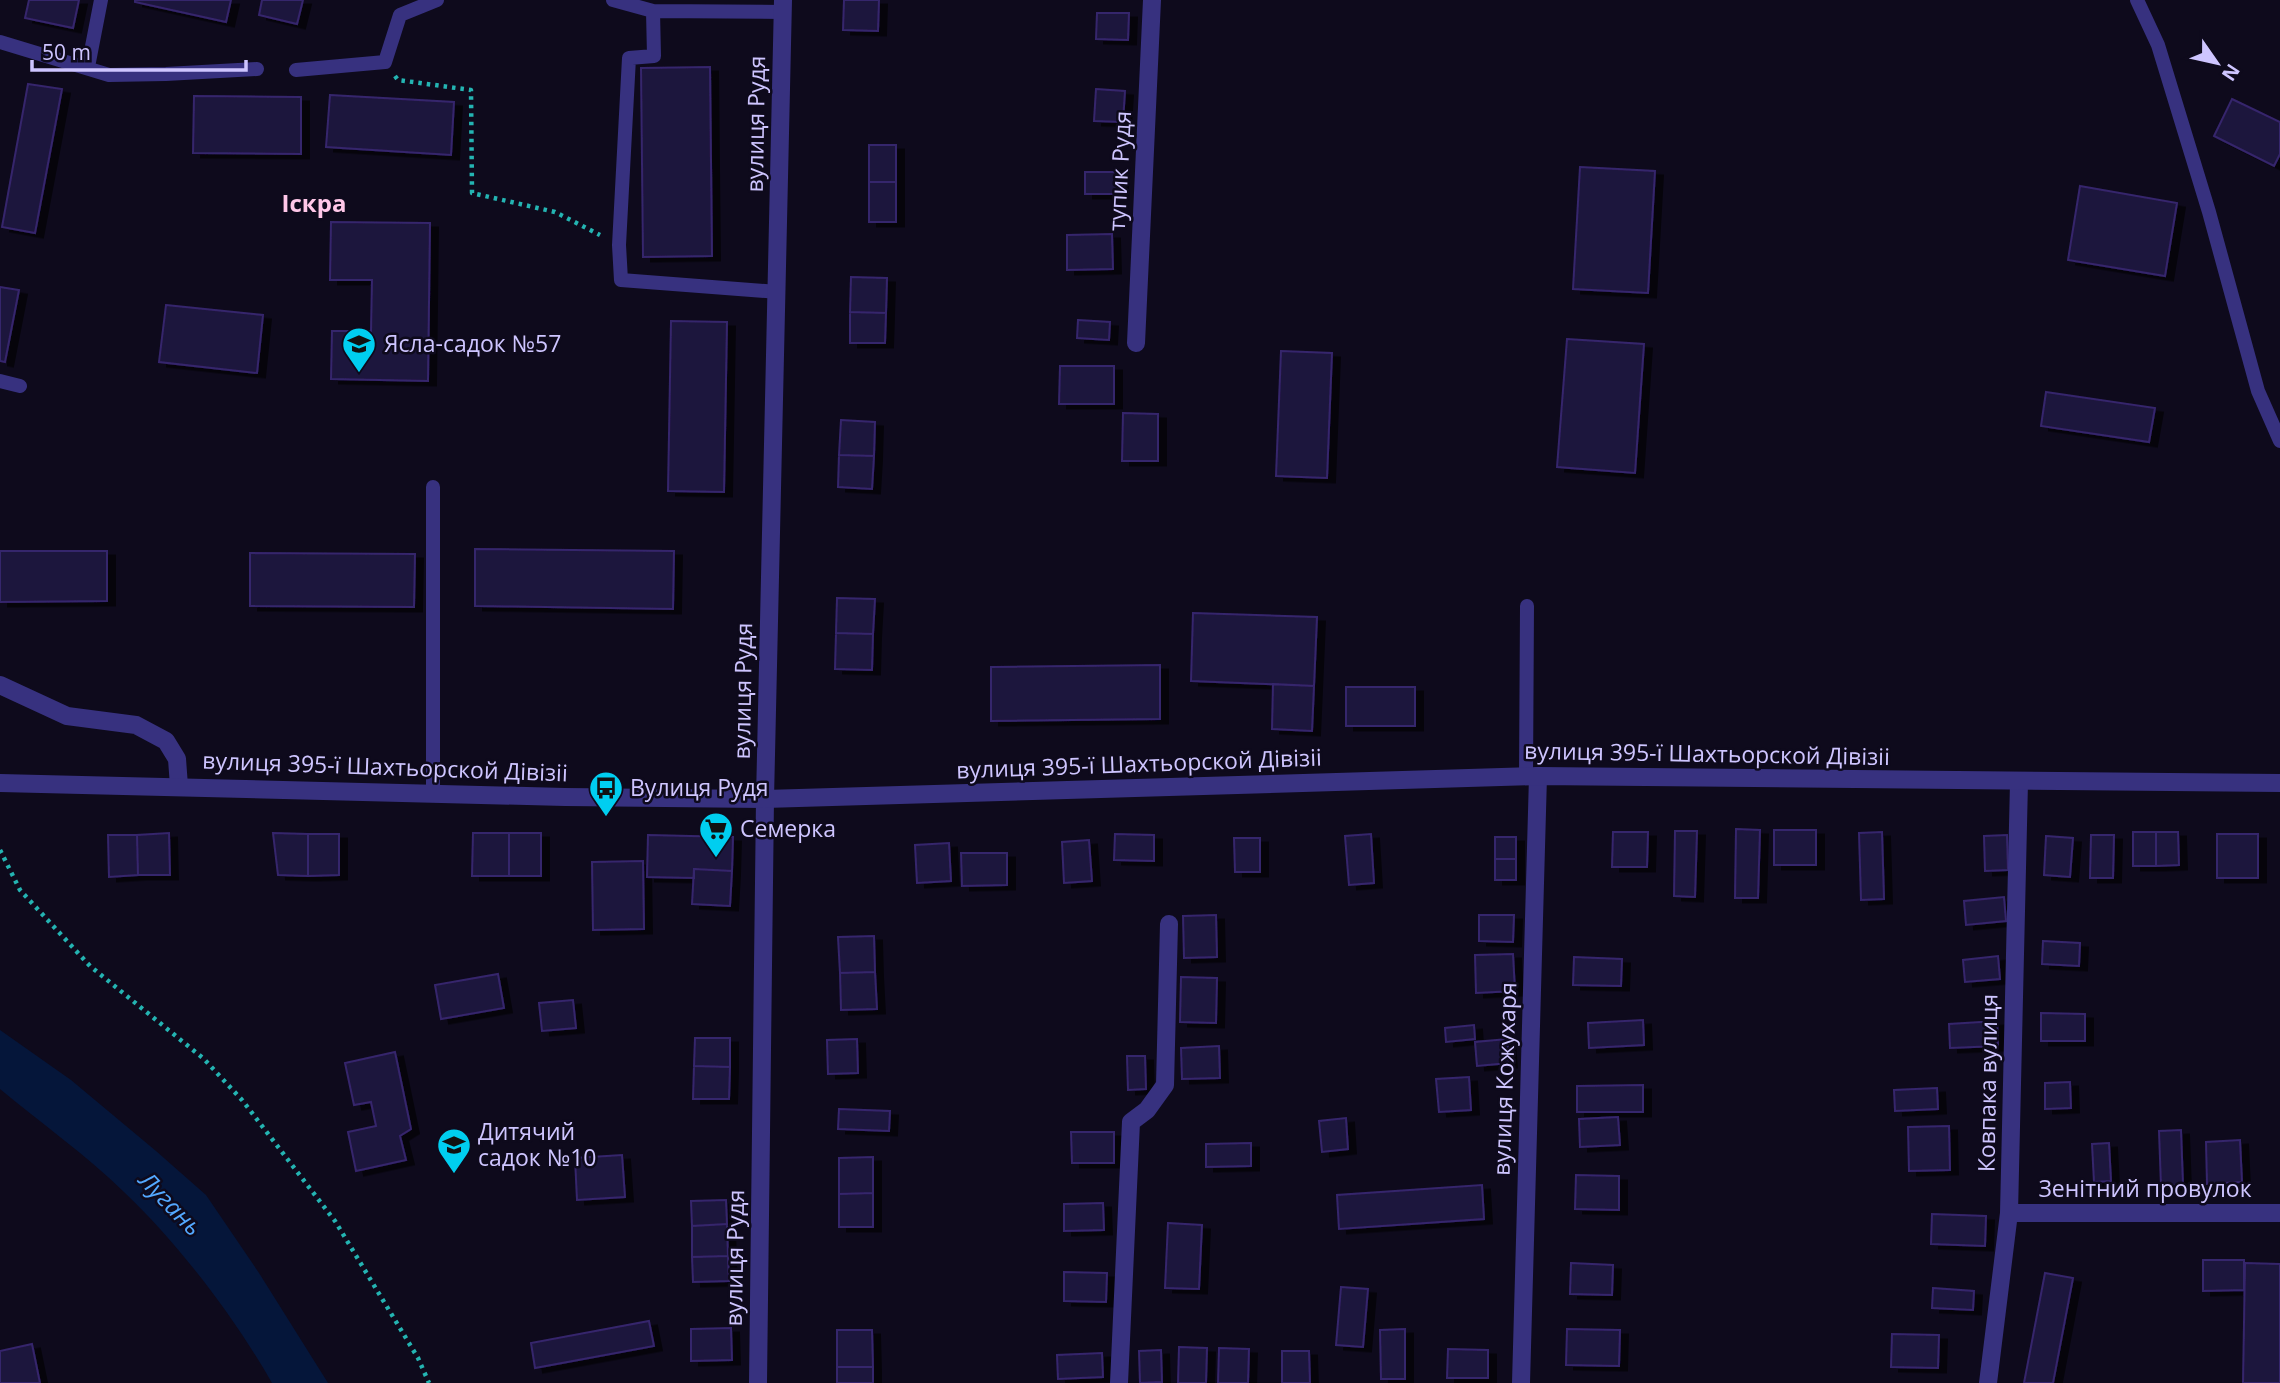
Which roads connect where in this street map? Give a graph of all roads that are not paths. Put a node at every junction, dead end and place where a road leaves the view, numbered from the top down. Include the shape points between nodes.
1 (101, 0) edge
2 (437, 0) edge
3 (613, 0) edge
4 (1152, 0) edge
5 (2137, 0) edge
6 (783, 6) edge
7 (653, 11) junction
8 (0, 42) edge
9 (88, 67) junction
10 (257, 69) dead end
11 (296, 71) dead end
12 (778, 292) junction
13 (1136, 343) dead end
14 (0, 381) edge
15 (20, 386) dead end
16 (2280, 441) edge
17 (433, 487) dead end
18 (1527, 606) dead end
19 (0, 685) edge
20 (1532, 776) junction
21 (2020, 782) junction
22 (0, 783) edge
23 (2280, 783) edge
24 (179, 786) junction
25 (433, 793) junction
26 (765, 799) junction
27 (1169, 924) dead end
28 (2009, 1213) junction
29 (2280, 1213) edge
30 (758, 1383) edge
31 (1119, 1383) edge
32 (1521, 1383) edge
33 (1988, 1383) edge

1 - 9 lane
2 - 11 lane via 400,15 385,62
3 - 7 lane
4 - 13 street, тупик Рудя
5 - 16 lane via 2158,45 2210,212 2258,391
6 - 7 lane
6 - 12 street, вулиця Рудя
7 - 12 lane via 654,57 629,58 621,280
8 - 9 lane
9 - 10 lane via 109,75
12 - 26 street, вулиця Рудя
14 - 15 lane
17 - 25 lane
18 - 20 lane
19 - 24 street via 67,716 136,725 166,741 177,759
20 - 21 street, вулиця 395-ї Шахтьорской Дівізіі
20 - 26 street, вулиця 395-ї Шахтьорской Дівізіі
20 - 32 street, вулиця Кожухаря
21 - 23 street, вулиця 395-ї Шахтьорской Дівізіі
21 - 28 street, Ковпака вулиця
22 - 24 street, вулиця 395-ї Шахтьорской Дівізіі
24 - 25 street, вулиця 395-ї Шахтьорской Дівізіі
25 - 26 street, вулиця 395-ї Шахтьорской Дівізіі
26 - 30 street, вулиця Рудя
27 - 31 street via 1164,1085 1147,1110 1131,1122
28 - 29 street, Зенітний провулок
28 - 33 street, Ковпака вулиця

